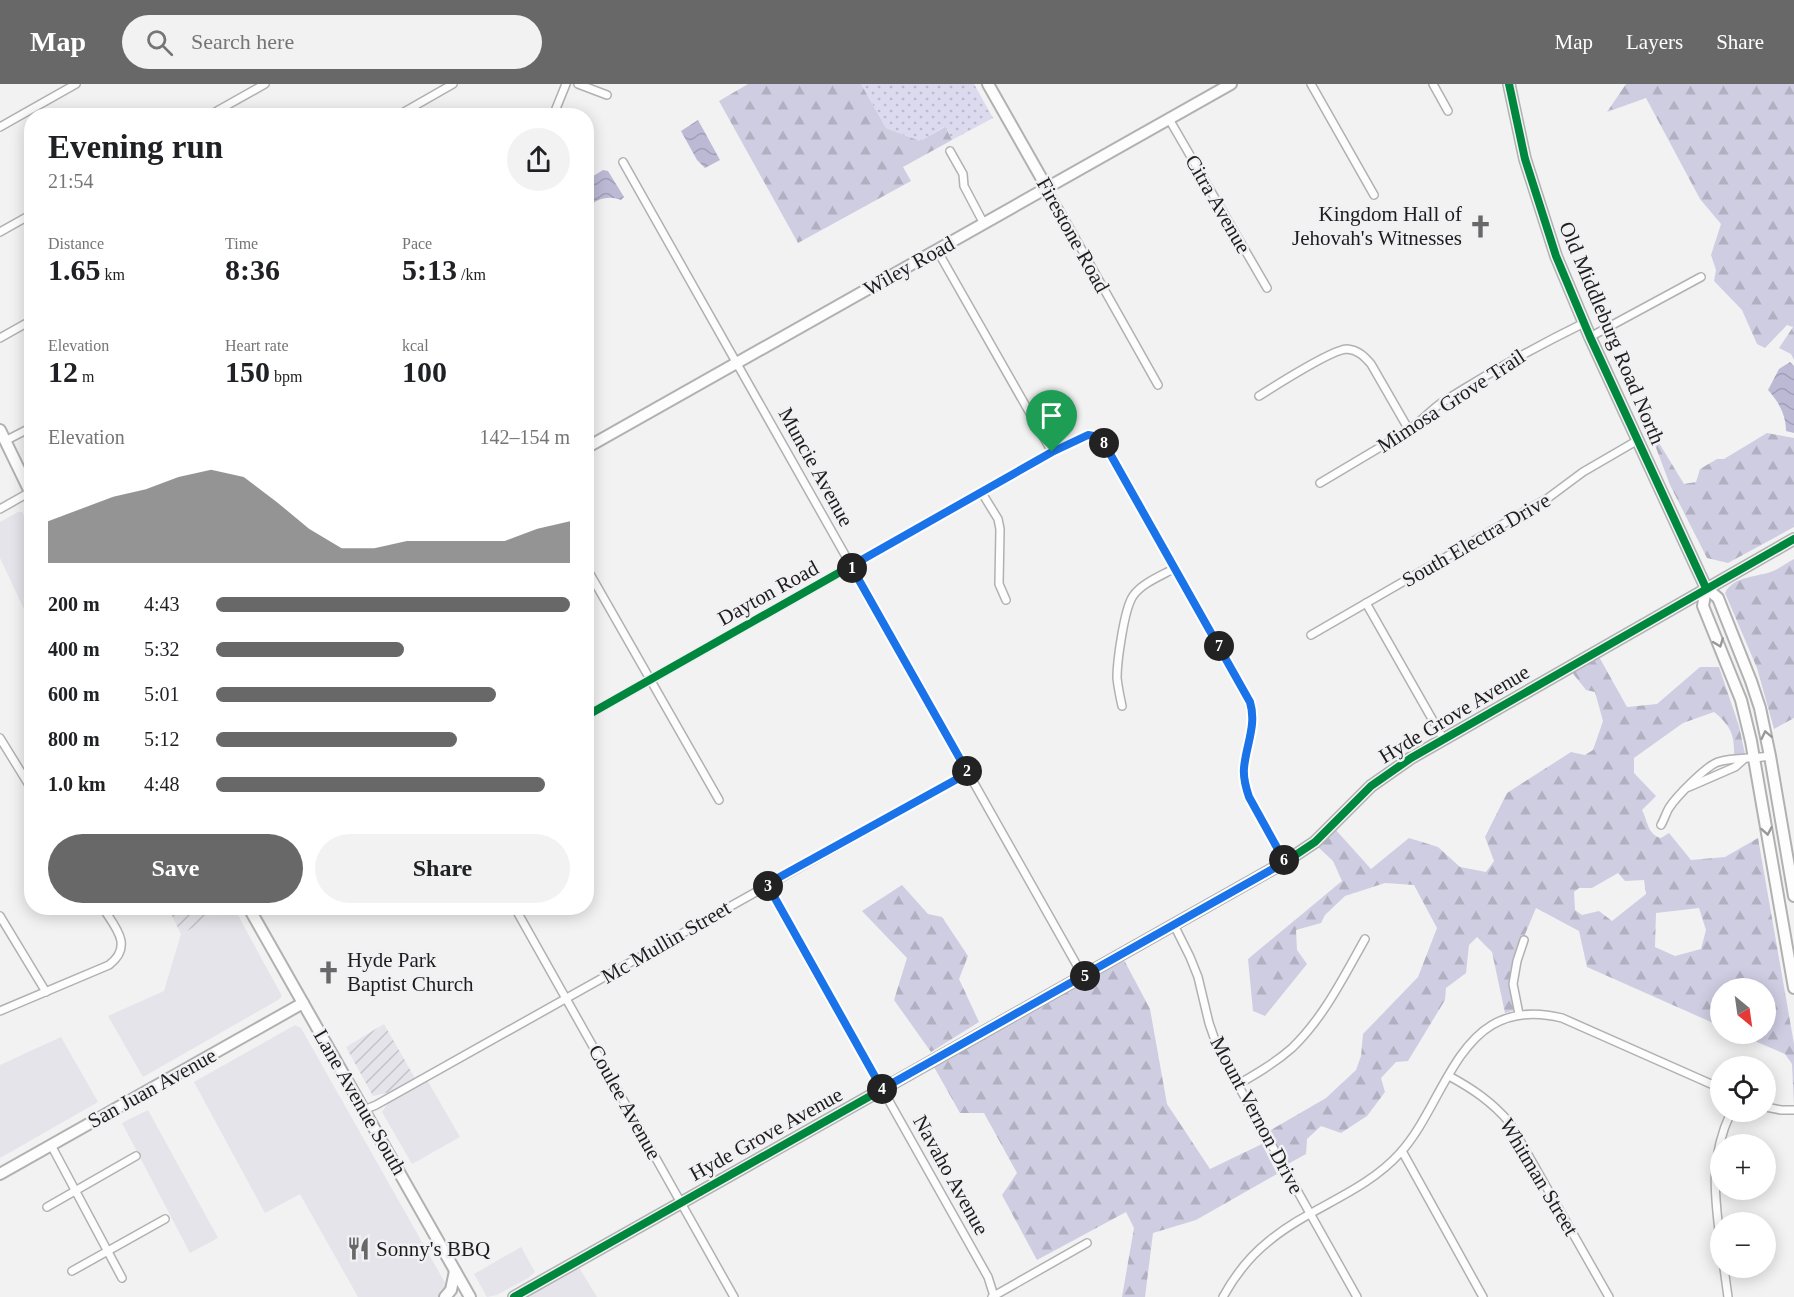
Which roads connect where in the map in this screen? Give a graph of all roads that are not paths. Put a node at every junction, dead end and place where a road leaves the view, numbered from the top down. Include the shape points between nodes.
1 (76, 84) edge
2 (265, 84) edge
3 (453, 84) edge
4 (566, 84) edge
5 (578, 84) edge
6 (988, 84) edge
7 (1231, 84) edge
8 (1311, 84) edge
9 (1433, 84) edge
10 (1509, 84) edge
11 (607, 95) dead end
12 (34, 108) edge
13 (222, 108) edge
14 (411, 108) edge
15 (556, 108) edge
16 (1448, 111) dead end
17 (24, 113) edge
18 (1169, 119) junction
19 (0, 127) edge
20 (950, 151) dead end
21 (623, 162) dead end
22 (1047, 188) junction
23 (1374, 195) dead end
24 (24, 218) edge
25 (984, 224) junction
26 (0, 232) edge
27 (937, 250) junction
28 (1701, 277) dead end
29 (1267, 288) dead end
30 (1584, 323) junction
31 (24, 324) edge
32 (1590, 337) junction
33 (0, 338) edge
34 (737, 363) junction
35 (1158, 385) dead end
36 (1259, 396) dead end
37 (0, 430) edge
38 (1409, 430) junction
39 (24, 431) edge
40 (1638, 440) junction
41 (5, 441) junction
42 (594, 443) edge
43 (1052, 452) junction
44 (24, 480) edge
45 (1320, 483) dead end
46 (982, 493) junction
47 (24, 497) edge
48 (0, 509) edge
49 (1794, 539) edge
50 (851, 566) junction
51 (1175, 568) junction
52 (594, 581) edge
53 (1706, 588) junction
54 (1006, 600) dead end
55 (1366, 603) junction
56 (1311, 635) dead end
57 (650, 680) junction
58 (1122, 706) dead end
59 (594, 712) edge
60 (0, 738) edge
61 (1444, 740) junction
62 (1770, 756) junction
63 (1755, 759) junction
64 (1743, 760) junction
65 (968, 773) junction
66 (24, 777) edge
67 (1687, 788) junction
68 (719, 800) dead end
69 (1661, 825) dead end
70 (1285, 862) junction
71 (767, 884) junction
72 (1794, 897) edge
73 (107, 915) edge
74 (253, 915) edge
75 (519, 915) edge
76 (0, 916) edge
77 (1174, 926) junction
78 (1789, 932) edge
79 (1365, 939) dead end
80 (1524, 940) dead end
81 (1083, 976) junction
82 (1794, 988) edge
83 (46, 992) junction
84 (567, 999) junction
85 (303, 1003) junction
86 (0, 1011) edge
87 (1519, 1014) junction
88 (1449, 1076) junction
89 (1710, 1084) edge
90 (1237, 1085) junction
91 (882, 1089) junction
92 (1776, 1109) edge
93 (364, 1110) junction
94 (1794, 1110) edge
95 (1727, 1122) edge
96 (51, 1144) junction
97 (1402, 1151) junction
98 (136, 1156) dead end
99 (0, 1174) edge
100 (75, 1192) junction
101 (681, 1203) junction
102 (46, 1207) dead end
103 (1717, 1212) edge
104 (1310, 1214) junction
105 (165, 1219) dead end
106 (1087, 1243) dead end
107 (108, 1251) junction
108 (72, 1271) dead end
109 (455, 1271) junction
110 (122, 1278) dead end
111 (1725, 1278) edge
112 (445, 1297) edge
113 (470, 1297) edge
114 (514, 1297) edge
115 (734, 1297) edge
116 (993, 1297) edge
117 (1223, 1297) edge
118 (1357, 1297) edge
119 (1483, 1297) edge
120 (1609, 1297) edge
121 (1728, 1297) edge

1 - 12 street
2 - 13 street
3 - 14 street
4 - 15 street
5 - 11 street
6 - 22 street, Firestone Road
7 - 18 street, Wiley Road
8 - 23 street
9 - 16 street
10 - 30 street, Old Middleburg Road North via 1535,194
17 - 19 street
18 - 22 street, Wiley Road
18 - 29 street, Citra Avenue
20 - 25 street
21 - 34 street, Muncie Avenue
22 - 25 street, Wiley Road
22 - 35 street, Firestone Road
24 - 26 street
25 - 27 street, Wiley Road
27 - 34 street, Wiley Road
27 - 43 street
28 - 32 street
30 - 32 street, Old Middleburg Road North
30 - 38 street, Mimosa Grove Trail via 1439,405
31 - 33 street
32 - 40 street, Old Middleburg Road North
34 - 42 street, Wiley Road
34 - 50 street, Muncie Avenue
36 - 38 street via 1334,352 1350,349 1371,364
37 - 41 street
38 - 45 street, Mimosa Grove Trail
39 - 41 street
40 - 53 street, Old Middleburg Road North
40 - 55 street, South Electra Drive via 1548,498
41 - 44 street
43 - 46 street, Dayton Road
43 - 51 street, Dayton Road via 1081,437 1094,436 1104,443
46 - 50 street, Dayton Road
46 - 54 street via 998,519 999,584
47 - 48 street
49 - 53 street, Hyde Grove Avenue
50 - 57 street, Dayton Road
50 - 65 street, Muncie Avenue
51 - 58 street via 1142,587 1128,605 1117,677
51 - 70 street via 1250,702 1254,719 1244,769 1247,789
52 - 57 street
53 - 61 street, Hyde Grove Avenue
62 -> 53 street, Old Middleburg Road North via 1751,681 1718,598
53 -> 63 street, Old Middleburg Road North via 1703,606 1741,700
55 - 56 street, South Electra Drive
55 - 61 street
57 - 59 street, Dayton Road
57 - 68 street
60 - 66 street
61 - 70 street, Hyde Grove Avenue via 1371,786 1315,842
62 - 63 street
62 - 72 street, Old Middleburg Road North
63 - 64 street
63 -> 78 street, Old Middleburg Road North
64 - 67 street
64 - 67 street via 1713,764
65 - 71 street, Mc Mullin Street
65 - 81 street, Muncie Avenue
67 - 69 street via 1670,806
70 - 77 street, Hyde Grove Avenue
71 - 84 street, Mc Mullin Street
71 - 91 street, Navaho Avenue
73 - 83 street via 122,944 117,959
74 - 85 street, Lane Avenue South
75 - 84 street, Coulee Avenue
76 - 83 street
77 - 81 street, Hyde Grove Avenue
77 - 90 street, Mount Vernon Drive via 1198,977 1217,1046
78 - 82 street, Old Middleburg Road North
79 - 90 street via 1334,995 1308,1031 1274,1062
80 - 87 street via 1513,984
81 - 91 street, Hyde Grove Avenue
83 - 86 street
84 - 93 street, Mc Mullin Street
84 - 101 street, Coulee Avenue
85 - 93 street, Lane Avenue South
85 - 96 street, San Juan Avenue
87 - 88 street via 1493,1024 1472,1041
87 - 89 street via 1562,1018
88 - 97 street
88 - 120 street, Whitman Street via 1485,1096 1510,1123
90 - 104 street, Mount Vernon Drive
91 - 101 street, Hyde Grove Avenue
91 - 116 street, Navaho Avenue via 988,1277
92 - 94 street
93 - 109 street, Lane Avenue South
95 - 103 street via 1716,1157
96 - 99 street, San Juan Avenue
96 - 100 street
97 - 104 street via 1359,1187
97 - 119 street
98 - 100 street
100 - 102 street
100 - 107 street
101 - 114 street, Hyde Grove Avenue
101 - 115 street, Coulee Avenue
104 - 117 street via 1254,1253
104 - 118 street, Mount Vernon Drive
105 - 107 street
106 - 116 street
107 - 108 street
107 - 110 street
109 - 112 street via 451,1290
109 - 113 street, Lane Avenue South
111 - 121 street

